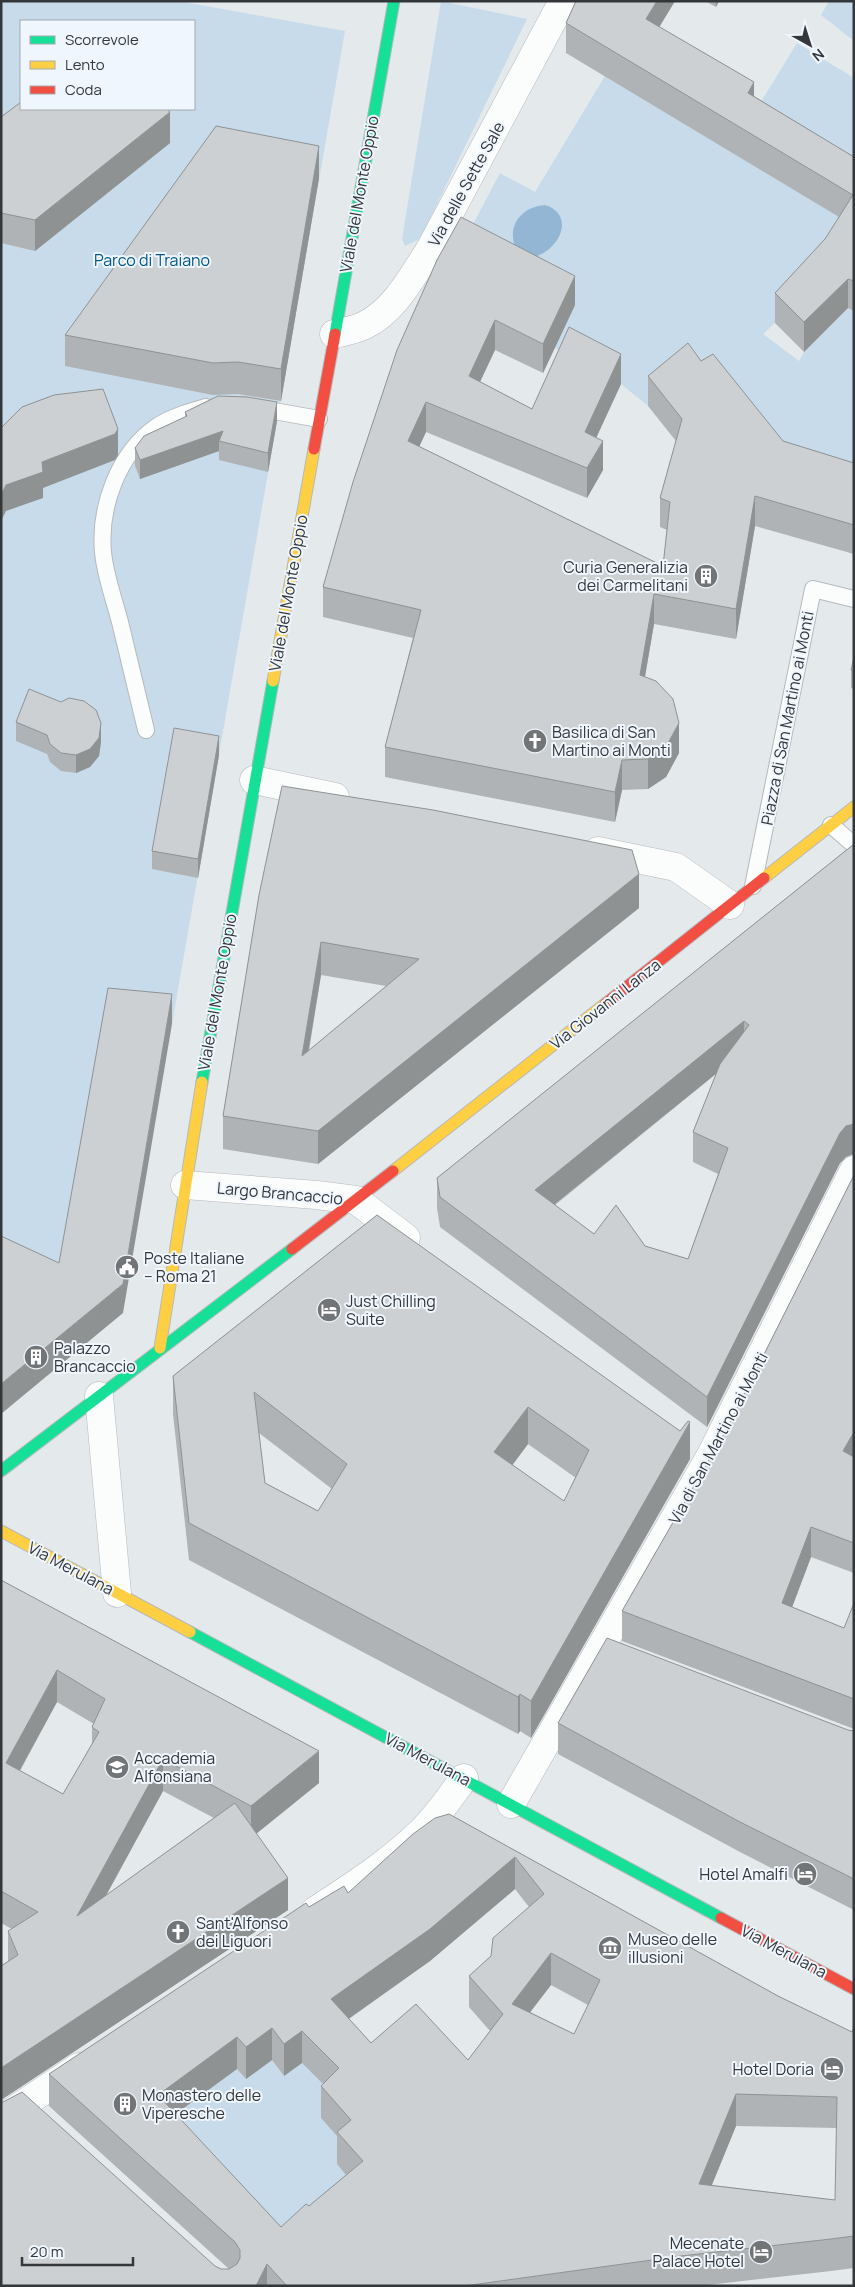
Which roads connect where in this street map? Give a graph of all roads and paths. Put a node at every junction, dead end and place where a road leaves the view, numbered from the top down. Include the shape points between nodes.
1 (394, 1) edge
2 (563, 1) edge
3 (334, 334) junction
4 (221, 405) edge
5 (244, 406) edge
6 (319, 420) junction
7 (854, 599) edge
8 (146, 730) dead end
9 (254, 780) junction
10 (361, 802) edge
11 (854, 807) edge
12 (831, 825) junction
13 (854, 845) edge
14 (572, 846) edge
15 (752, 889) junction
16 (730, 905) junction
17 (854, 1170) edge
18 (185, 1185) junction
19 (356, 1200) junction
20 (426, 1252) edge
21 (160, 1348) junction
22 (99, 1396) junction
23 (1, 1470) edge
24 (1, 1531) edge
25 (117, 1592) junction
26 (464, 1778) junction
27 (511, 1804) junction
28 (298, 1923) edge
29 (854, 1988) edge
30 (98, 2055) edge
31 (24, 2104) junction
32 (1, 2119) edge
33 (43, 2122) edge

1 - 3 street, Viale del Monte Oppio
2 - 3 street, Via delle Sette Sale via 434,243 411,278 387,307 366,325
3 - 6 street, Viale del Monte Oppio
4 - 8 lane via 168,420 150,432 125,463 106,506 103,554
5 - 6 lane
6 - 9 street, Viale del Monte Oppio
7 - 15 lane, Piazza di San Martino ai Monti via 813,589
9 - 10 street
9 - 18 street, Viale del Monte Oppio
11 - 12 street, Via Giovanni Lanza
12 - 13 lane
12 - 15 street, Via Giovanni Lanza
14 - 16 street via 676,867
15 - 16 street, Via Giovanni Lanza
16 - 19 street, Via Giovanni Lanza
17 - 27 street, Via di San Martino ai Monti via 700,1448 664,1539 609,1653
18 - 19 street, Largo Brancaccio
18 - 21 street
19 - 20 street
19 - 21 street, Largo Brancaccio
21 - 22 street, Largo Brancaccio
22 - 23 street, Largo Brancaccio
22 - 25 street
24 - 25 street, Via Merulana
25 - 26 street, Via Merulana
26 - 27 street, Via Merulana
26 - 28 street via 425,1829 375,1871
27 - 29 street, Via Merulana
30 - 31 street
31 - 32 street
31 - 33 street

